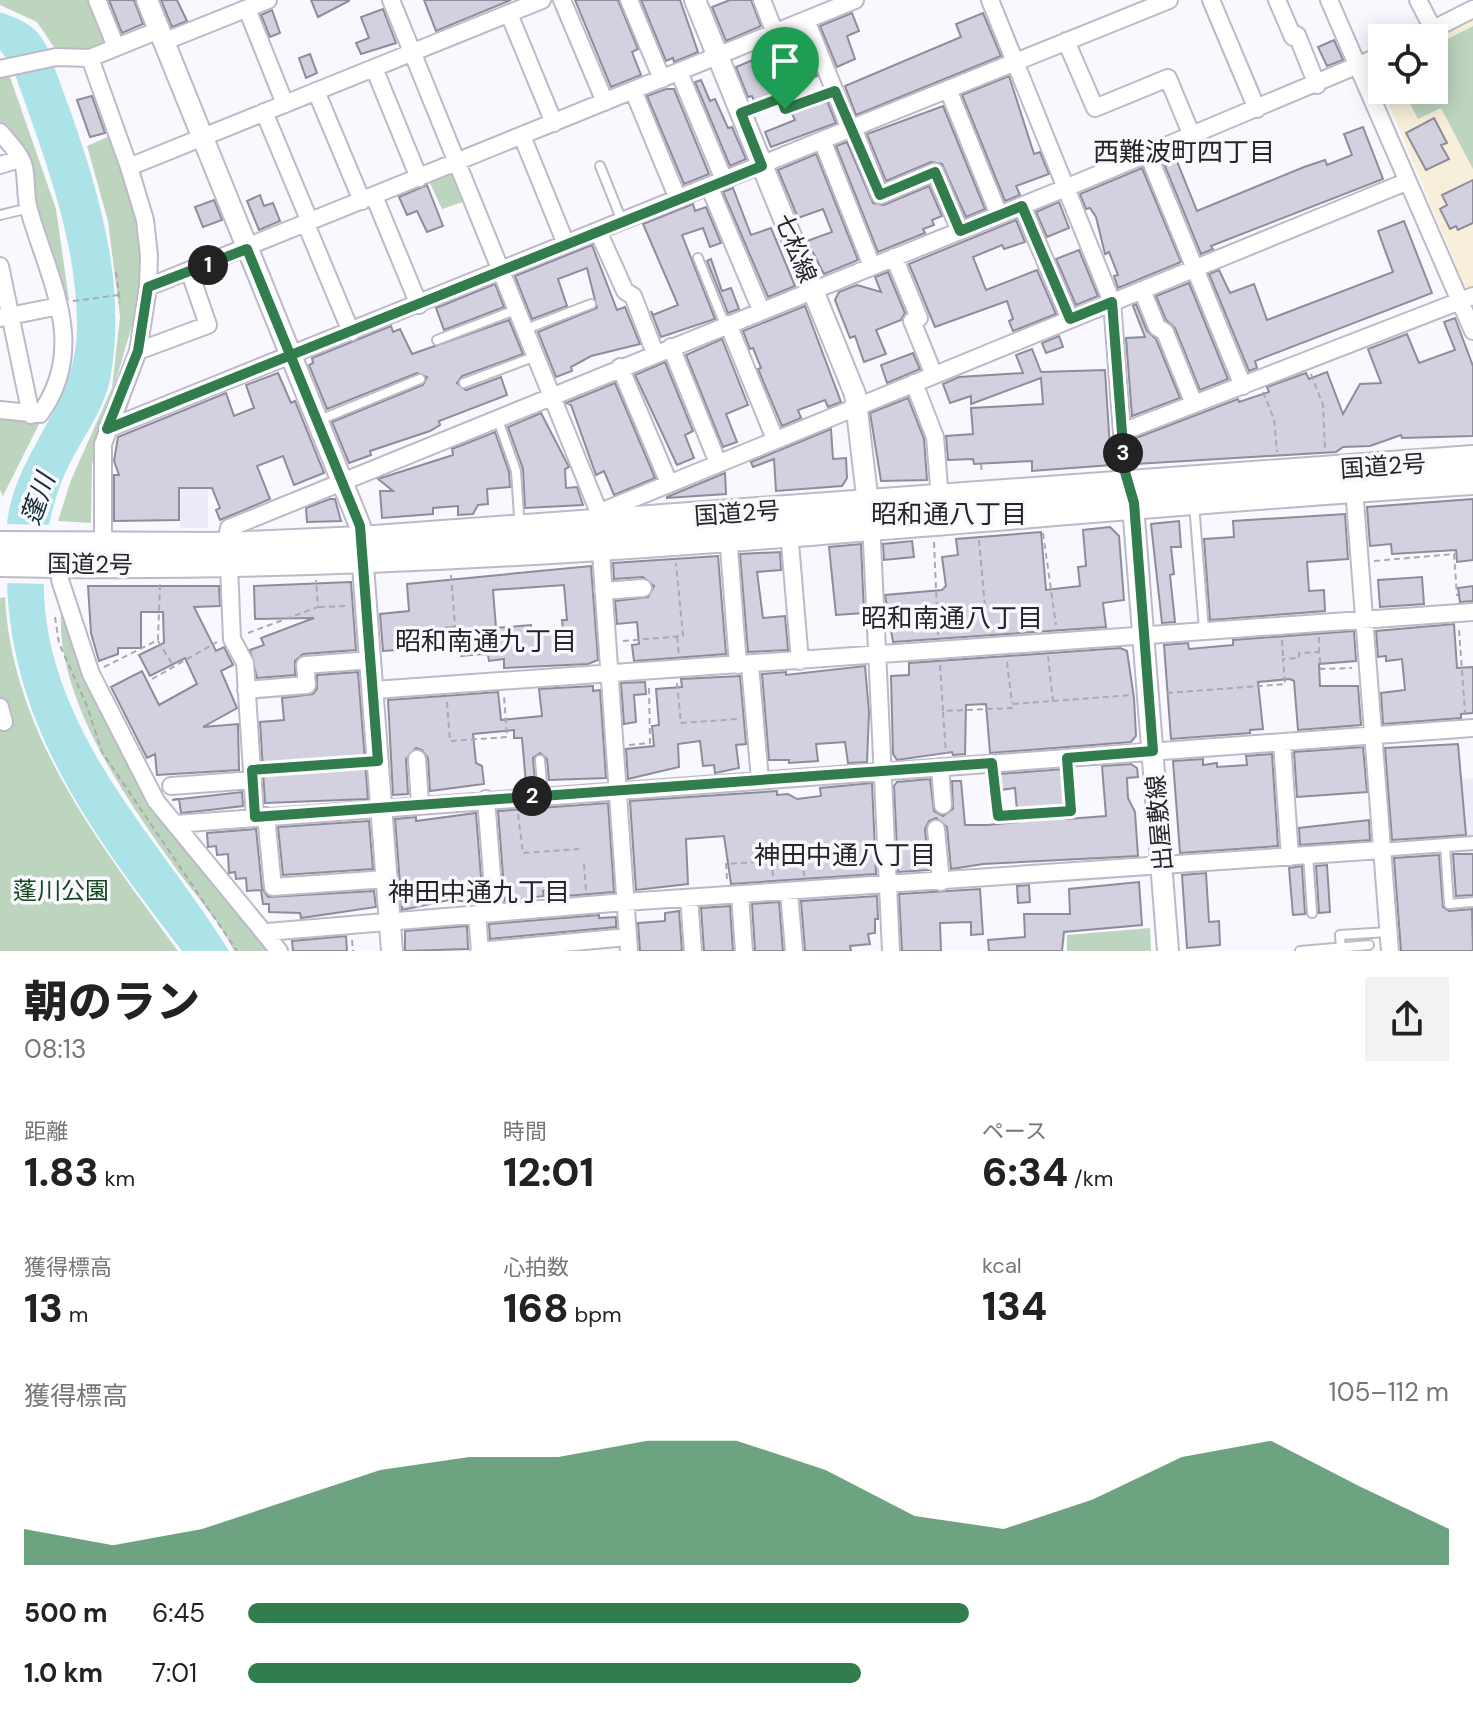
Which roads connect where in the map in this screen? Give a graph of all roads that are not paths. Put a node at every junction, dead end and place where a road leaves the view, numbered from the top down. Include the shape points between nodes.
1 (97, 0) edge
2 (147, 0) edge
3 (268, 0) edge
4 (391, 0) edge
5 (542, 0) edge
6 (562, 0) edge
7 (629, 0) edge
8 (695, 0) edge
9 (762, 0) edge
10 (990, 0) edge
11 (1169, 0) edge
12 (1211, 0) edge
13 (1277, 0) edge
14 (1329, 0) edge
15 (1418, 0) edge
16 (846, 2) edge
17 (247, 9) junction
18 (1473, 9) edge
19 (509, 14) junction
20 (806, 20) junction
21 (1430, 24) edge
22 (1443, 24) edge
23 (775, 33) junction
24 (161, 36) junction
25 (1066, 41) junction
26 (116, 47) junction
27 (414, 52) junction
28 (718, 56) junction
29 (90, 58) junction
30 (1016, 62) junction
31 (1368, 63) edge
32 (5, 68) edge
33 (374, 68) junction
34 (1358, 68) junction
35 (679, 72) junction
36 (662, 79) junction
37 (1317, 85) junction
38 (948, 89) junction
39 (633, 90) junction
40 (316, 91) junction
41 (835, 91) junction
42 (605, 102) junction
43 (285, 104) junction
44 (1257, 109) junction
45 (264, 112) junction
46 (741, 113) junction
47 (554, 123) junction
48 (851, 128) junction
49 (0, 132) edge
50 (522, 136) junction
51 (1192, 136) junction
52 (202, 137) junction
53 (822, 140) junction
54 (1148, 154) junction
55 (458, 163) junction
56 (600, 166) dead end
57 (762, 166) junction
58 (129, 167) junction
59 (419, 178) junction
60 (1406, 182) junction
61 (716, 183) junction
62 (1068, 187) junction
63 (368, 199) junction
64 (678, 199) junction
65 (1022, 206) junction
66 (21, 210) dead end
67 (0, 215) edge
68 (999, 215) junction
69 (622, 221) junction
70 (308, 223) junction
71 (598, 231) junction
72 (960, 231) junction
73 (566, 244) junction
74 (247, 249) junction
75 (894, 257) junction
76 (698, 258) dead end
77 (0, 266) edge
78 (872, 266) junction
79 (1196, 268) junction
80 (502, 270) junction
81 (190, 273) junction
82 (148, 287) junction
83 (1142, 290) junction
84 (813, 291) junction
85 (1466, 300) edge
86 (1112, 302) junction
87 (65, 304) junction
88 (591, 304) dead end
89 (419, 305) junction
90 (518, 309) junction
91 (761, 310) junction
92 (6, 316) edge
93 (1070, 319) junction
94 (726, 324) junction
95 (526, 329) junction
96 (1473, 331) edge
97 (351, 332) junction
98 (437, 340) dead end
99 (663, 350) junction
100 (138, 351) junction
101 (536, 356) junction
102 (291, 358) junction
103 (620, 367) junction
104 (934, 375) junction
105 (420, 379) dead end
106 (464, 383) dead end
107 (914, 383) junction
108 (1250, 383) junction
109 (552, 395) junction
110 (1194, 404) junction
111 (858, 406) junction
112 (0, 410) edge
113 (31, 415) junction
114 (497, 417) junction
115 (317, 421) junction
116 (107, 429) junction
117 (1122, 432) junction
118 (775, 439) junction
119 (1473, 459) edge
120 (718, 463) junction
121 (341, 481) junction
122 (1473, 481) edge
123 (669, 483) junction
124 (1354, 488) junction
125 (1132, 494) junction
126 (1194, 498) junction
127 (940, 499) junction
128 (870, 515) junction
129 (519, 516) dead end
130 (599, 527) junction
131 (789, 531) junction
132 (728, 535) junction
133 (0, 545) edge
134 (103, 546) junction
135 (362, 550) junction
136 (227, 556) junction
137 (57, 558) junction
138 (0, 563) edge
139 (643, 588) dead end
140 (603, 591) junction
141 (1473, 612) edge
142 (1365, 621) junction
143 (1204, 631) junction
144 (1144, 636) junction
145 (879, 656) junction
146 (372, 660) junction
147 (800, 661) junction
148 (744, 665) junction
149 (610, 674) junction
150 (246, 690) junction
151 (374, 690) junction
152 (1473, 728) edge
153 (1372, 736) junction
154 (1282, 742) junction
155 (1153, 751) junction
156 (417, 759) dead end
157 (540, 760) dead end
158 (944, 767) junction
159 (883, 771) junction
160 (252, 775) junction
161 (760, 780) junction
162 (171, 786) dead end
163 (618, 791) junction
164 (543, 796) junction
165 (486, 799) junction
166 (420, 804) junction
167 (943, 805) dead end
168 (381, 806) junction
169 (261, 817) junction
170 (175, 824) junction
171 (936, 829) dead end
172 (1473, 843) edge
173 (1445, 845) junction
174 (1381, 850) junction
175 (1308, 855) junction
176 (1290, 857) junction
177 (1163, 865) junction
178 (387, 879) junction
179 (941, 882) junction
180 (889, 886) junction
181 (790, 892) junction
182 (734, 896) junction
183 (689, 898) junction
184 (625, 902) junction
185 (1473, 902) edge
186 (495, 913) junction
187 (1312, 913) dead end
188 (477, 915) junction
189 (390, 922) junction
190 (267, 932) junction
191 (1388, 932) junction
192 (628, 944) edge
193 (1369, 945) dead end
194 (1340, 949) edge
195 (279, 951) edge
196 (392, 951) edge
197 (479, 951) edge
198 (693, 951) edge
199 (744, 951) edge
200 (794, 951) edge
201 (891, 951) edge
202 (1168, 951) edge
203 (1300, 951) edge
204 (1390, 951) edge

1 - 26 street
2 - 24 street
3 - 17 street
4 - 27 street
5 - 19 street
6 - 42 street
7 - 36 street
8 - 28 street, 七松線
9 - 23 street
10 - 30 street
11 - 25 street
12 - 44 street
13 - 37 street
14 - 34 street
15 - 21 street
16 - 20 street
17 - 24 street
17 - 43 street
18 - 22 street
19 - 27 street
19 - 47 street
20 - 23 street
20 - 41 street
23 - 28 street
24 - 26 street
24 - 52 street
25 - 30 street
25 - 51 street via 1095,108 1168,78
26 - 29 street
27 - 33 street
27 - 55 street
28 - 35 street
28 - 46 street, 七松線
29 - 32 street via 56,57
29 - 58 street
30 - 38 street
30 - 62 street
31 - 34 street
33 - 40 street
33 - 59 street
34 - 37 street
34 - 60 street
35 - 36 street
35 - 61 street
36 - 39 street
37 - 44 street
38 - 48 street
38 - 68 street
39 - 42 street
39 - 64 street
40 - 43 street
40 - 63 street
41 - 46 lane via 785,109 781,98
41 - 48 street
42 - 47 street
43 - 45 street
44 - 51 street
45 - 52 street
45 - 70 street
46 - 57 street, 七松線
47 - 50 street
48 - 53 street
48 - 72 street via 880,195 935,172
49 - 87 street via 24,166 28,207
50 - 55 street
50 - 73 street
51 - 54 street
52 - 58 street
52 - 74 street
53 - 57 street
53 - 78 street
54 - 62 street
54 - 79 street
55 - 59 street
55 - 80 street
56 - 69 lane
57 - 61 street
57 - 84 street, 七松線
58 - 82 street via 145,220
59 - 63 street
60 - 79 street
60 - 85 street
61 - 64 street
61 - 91 street
62 - 65 street
62 - 86 street
63 - 70 street
63 - 89 street
64 - 69 street
65 - 68 street
65 - 93 street
66 - 67 lane
68 - 72 street
69 - 71 street
70 - 74 street
70 - 97 street
71 - 73 street
71 - 99 street via 625,291 633,296
72 - 75 street
73 - 80 street
74 - 81 street
74 - 102 street
75 - 78 street
75 - 104 street via 919,318 912,321
76 - 94 lane
77 - 92 street
78 - 84 street
79 - 83 street
79 - 108 street
80 - 89 street
80 - 90 street
81 - 82 street
81 - 100 street via 208,325
82 - 100 street
83 - 86 street
83 - 110 street
84 - 91 street
84 - 111 street, 七松線
85 - 96 street
85 - 108 street
86 - 93 street
86 - 117 street
87 - 92 street
87 - 113 street via 63,365 55,393 40,414
88 - 95 lane
89 - 97 street
90 - 95 street
90 - 98 lane
91 - 94 street
92 - 113 street
93 - 104 street
94 - 99 street
94 - 118 street
95 - 101 street
97 - 102 street
99 - 103 street
99 - 120 street
100 - 116 street
101 - 106 lane
101 - 109 street
102 - 115 street
102 - 116 street
103 - 109 street
103 - 123 street
104 - 107 street
105 - 115 lane
107 - 111 street
107 - 127 street via 935,437
108 - 110 street
109 - 114 street
109 - 130 street
110 - 117 street
111 - 118 street
111 - 128 street, 七松線
112 - 113 street
114 - 121 street
114 - 129 lane via 516,471
115 - 121 street
116 - 134 street via 101,463
117 - 125 street
118 - 120 street
119 - 125 highway, 国道2号
120 - 123 street
121 - 135 street via 360,526
121 - 136 street via 229,528
122 - 124 highway, 国道2号
123 - 130 street
124 - 126 highway, 国道2号
124 - 142 street
125 - 126 highway, 国道2号
125 - 127 highway, 国道2号
125 - 128 highway, 国道2号
125 - 144 street, 出屋敷線
126 - 143 lane
127 - 128 highway, 国道2号
128 - 130 highway, 国道2号
128 - 131 highway, 国道2号
128 - 145 street
130 - 132 highway, 国道2号
130 - 135 highway, 国道2号
130 - 140 street
131 - 132 highway, 国道2号
131 - 147 street
132 - 148 street
133 - 137 highway, 国道2号
134 - 136 highway, 国道2号
134 - 137 highway, 国道2号
135 - 136 highway, 国道2号
135 - 146 street
136 - 137 highway, 国道2号
136 - 150 street via 232,637 245,663
137 - 138 highway, 国道2号
137 - 170 street via 91,674 156,801
139 - 140 street
140 - 149 street
141 - 142 street
142 - 143 street
142 - 153 street
143 - 144 street
144 - 145 street
144 - 155 street, 出屋敷線
145 - 147 street
145 - 159 street
146 - 150 street via 305,665 307,685
146 - 151 street
147 - 148 street
148 - 149 street
148 - 161 street
149 - 151 street
149 - 163 street
150 - 160 street
151 - 168 street
152 - 153 street
153 - 154 street
153 - 174 street
154 - 155 street
154 - 176 street
155 - 158 street
155 - 177 street, 出屋敷線
156 - 166 street
157 - 164 lane
158 - 159 street
158 - 167 street
159 - 161 street
159 - 180 street
160 - 162 street
160 - 169 street
161 - 163 street
163 - 164 street
163 - 184 street
164 - 165 street
165 - 166 street
165 - 186 street
166 - 168 street
168 - 169 street
168 - 178 street
169 - 170 street
169 - 178 street via 273,887
170 - 190 street
171 - 179 street
172 - 173 street
173 - 174 street
173 - 185 lane via 1449,904
174 - 175 street
174 - 191 street
175 - 176 street
175 - 187 lane
176 - 177 street
177 - 179 street
177 - 202 street, 出屋敷線
178 - 189 street
179 - 180 street
180 - 181 street
180 - 201 street
181 - 182 street
181 - 200 street
182 - 183 street
182 - 199 street
183 - 184 street
183 - 198 street
184 - 186 street
184 - 192 street
186 - 188 street
188 - 189 street
188 - 197 street
189 - 190 street
189 - 196 street
190 - 195 street
191 - 194 lane via 1340,935
191 - 204 street
192 - 197 street
193 - 194 lane
194 - 203 lane

